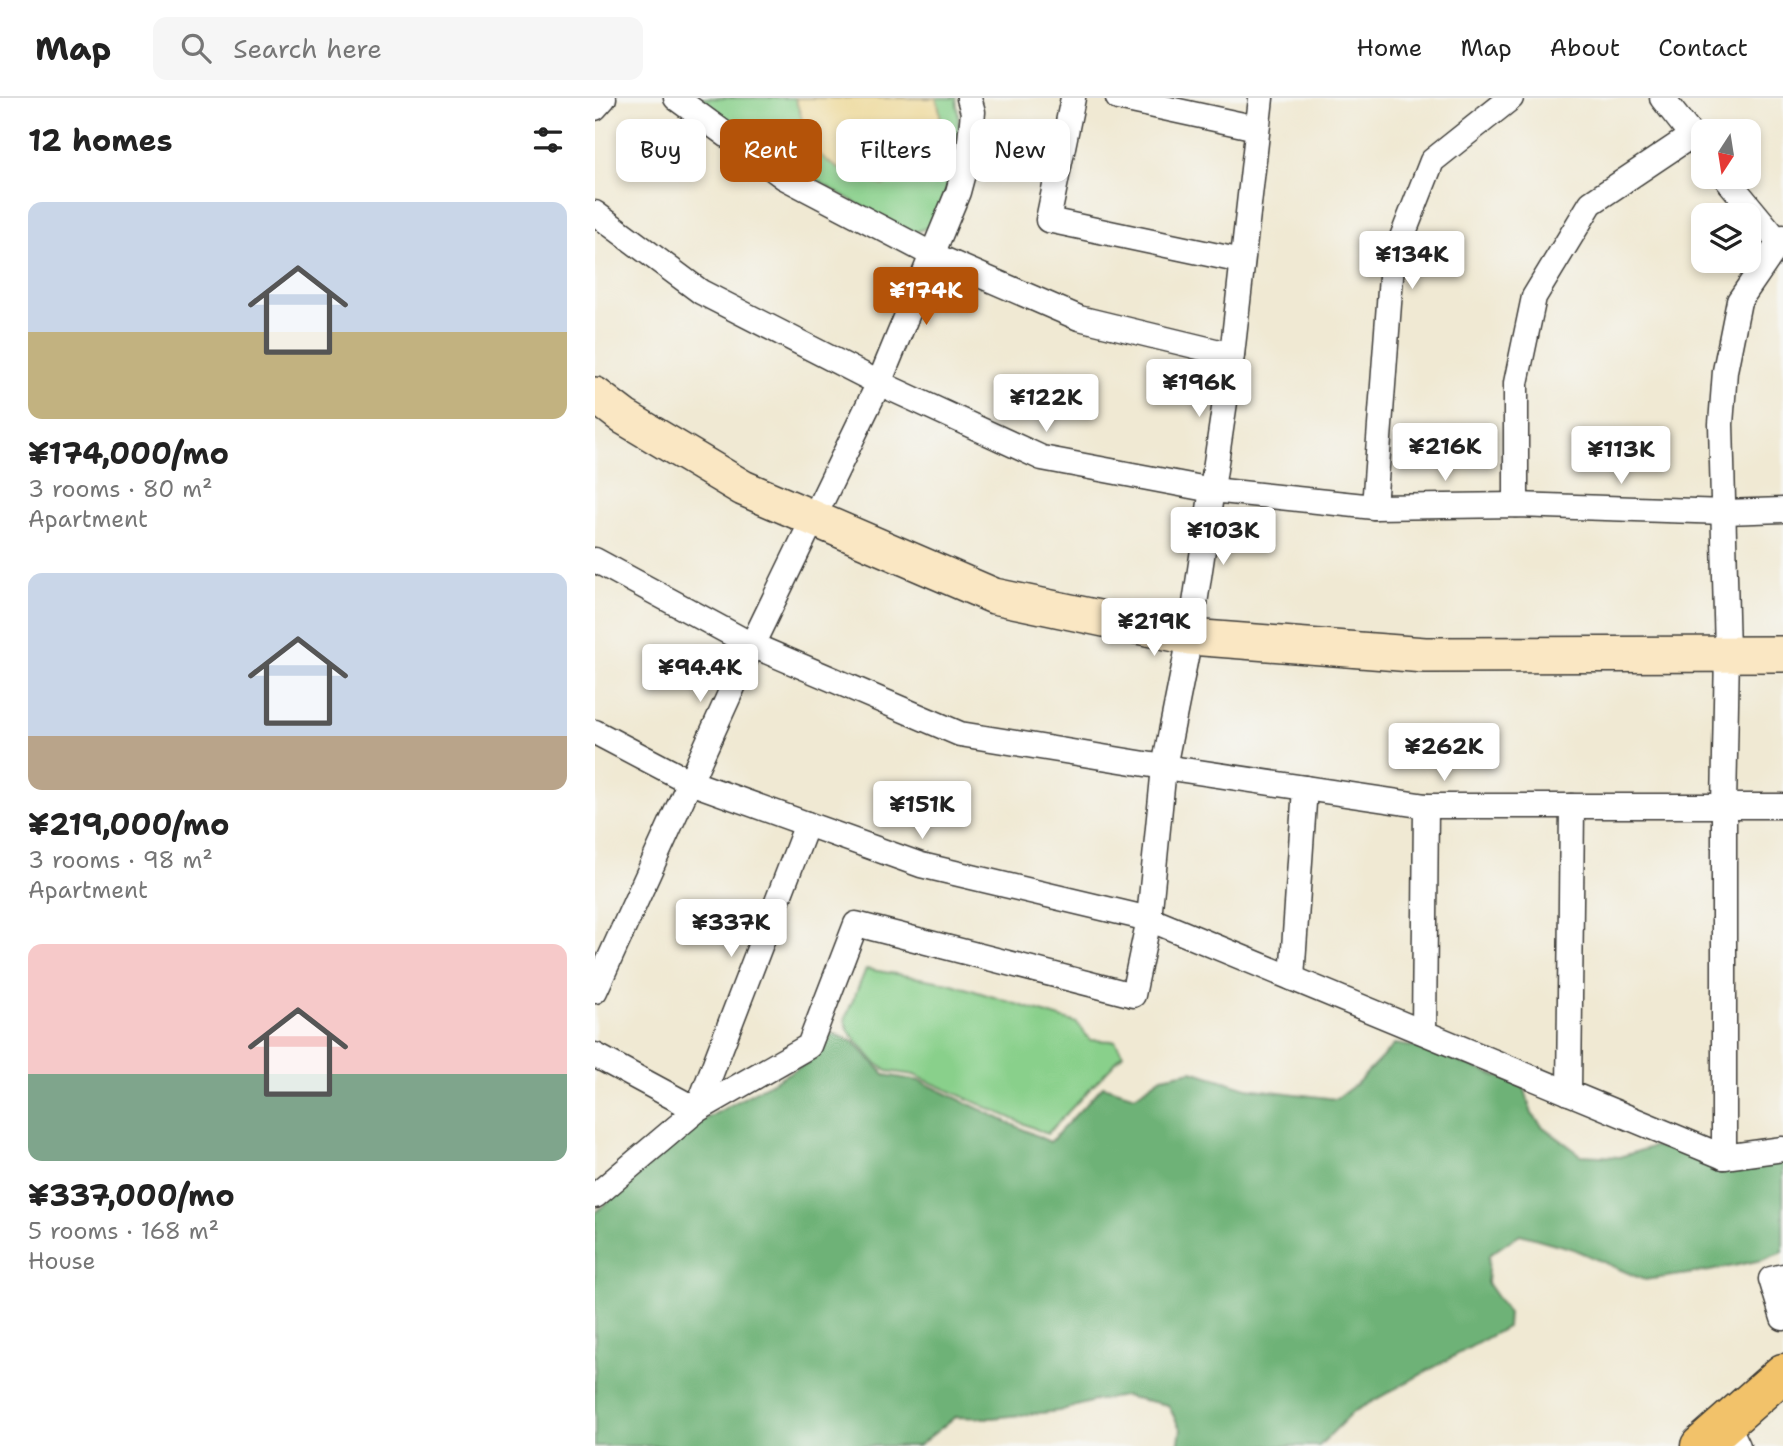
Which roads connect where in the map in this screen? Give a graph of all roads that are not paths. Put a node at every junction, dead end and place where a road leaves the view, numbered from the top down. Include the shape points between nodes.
1 (604, 98) edge
2 (676, 98) edge
3 (969, 98) edge
4 (1073, 98) edge
5 (1118, 98) edge
6 (1261, 98) edge
7 (1511, 98) edge
8 (1662, 98) edge
9 (595, 108) edge
10 (1257, 128) junction
11 (1691, 135) edge
12 (1691, 146) edge
13 (1736, 189) edge
14 (595, 213) edge
15 (1781, 239) edge
16 (932, 254) junction
17 (1242, 261) junction
18 (1231, 355) junction
19 (879, 383) junction
20 (595, 395) edge
21 (1212, 490) junction
22 (1515, 505) junction
23 (1374, 507) junction
24 (1783, 510) edge
25 (1725, 512) junction
26 (815, 518) junction
27 (595, 560) edge
28 (1190, 637) junction
29 (751, 645) junction
30 (1727, 653) junction
31 (1783, 654) edge
32 (595, 732) edge
33 (1164, 768) junction
34 (690, 782) junction
35 (1305, 788) junction
36 (1426, 806) junction
37 (1572, 806) junction
38 (1724, 806) junction
39 (1783, 806) edge
40 (807, 824) junction
41 (1149, 919) junction
42 (1291, 978) junction
43 (595, 990) edge
44 (1424, 1032) junction
45 (595, 1055) edge
46 (1569, 1093) junction
47 (697, 1110) junction
48 (1783, 1149) edge
49 (1724, 1157) junction
50 (595, 1195) edge
51 (1783, 1276) edge
52 (1783, 1318) edge
53 (1783, 1373) edge
54 (1722, 1438) edge

1 - 9 street
2 - 16 street via 784,177
3 - 16 street via 973,112 969,151 958,192
4 - 17 street via 1048,220
5 - 10 street
6 - 10 street
7 - 23 street via 1433,161 1392,262
8 - 11 street
10 - 17 street
12 - 22 street via 1591,203 1534,297 1516,383
13 - 15 street
14 - 19 street via 701,292
15 - 25 street via 1739,301 1725,371 1721,424
16 - 18 street via 1079,318
16 - 19 street
17 - 18 street
18 - 21 street
19 - 21 street via 1042,458
19 - 26 street
20 - 26 street via 624,418 743,488
21 - 23 street
21 - 28 street
22 - 23 street
22 - 25 street
24 - 25 street
25 - 30 street
26 - 28 street via 994,596
26 - 29 street
27 - 29 street
28 - 30 street via 1425,655
28 - 33 street
29 - 33 street via 960,734
29 - 34 street
30 - 31 street
30 - 38 street
32 - 34 street
33 - 35 street
33 - 41 street
34 - 40 street
34 - 43 street
35 - 36 street
35 - 42 street
36 - 37 street
36 - 44 street
37 - 38 street
37 - 46 street
38 - 39 street
38 - 49 street
40 - 41 street via 921,865
40 - 47 street
41 - 42 street
41 - 47 street via 1133,995 856,924 809,1046
42 - 44 street
44 - 46 street
45 - 47 street
46 - 49 street
47 - 50 street
48 - 49 street
51 - 52 street via 1771,1279
53 - 54 main road

